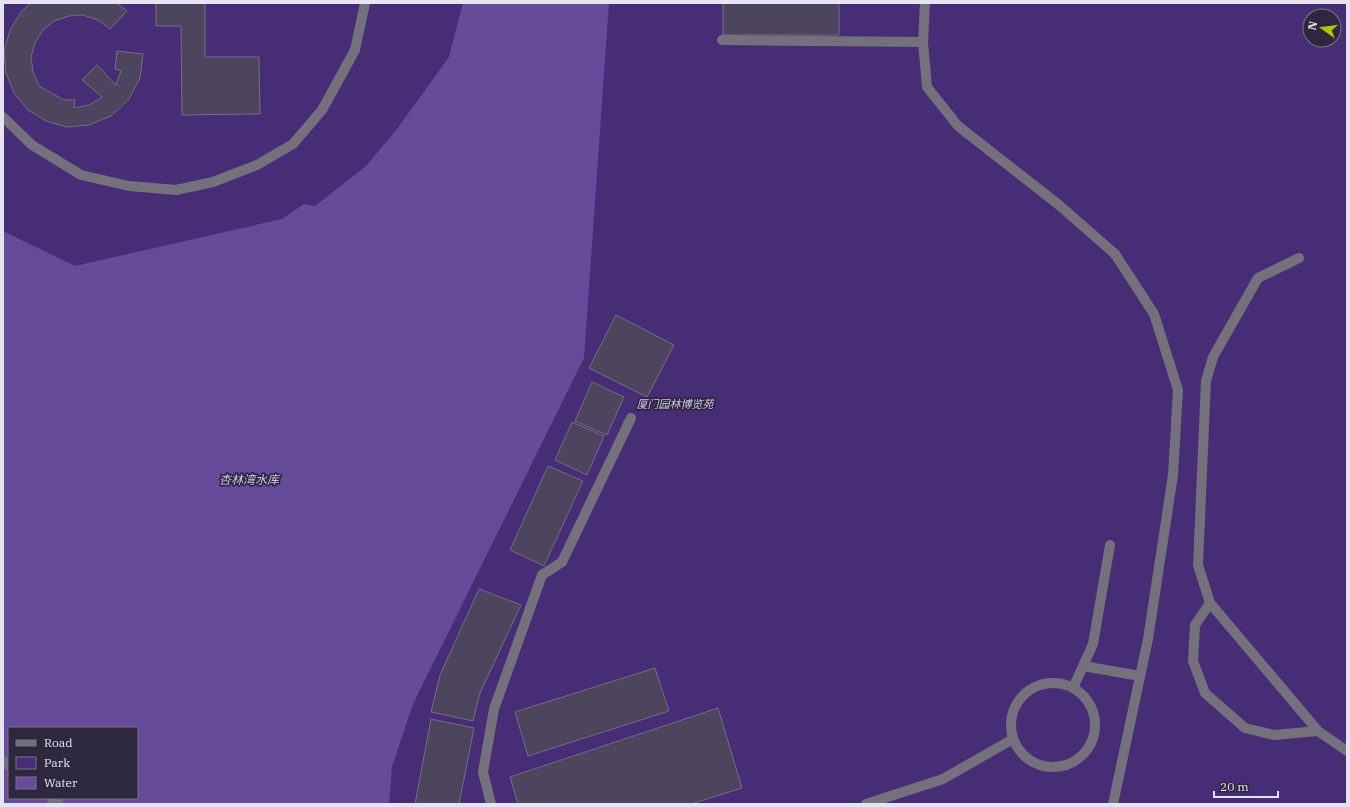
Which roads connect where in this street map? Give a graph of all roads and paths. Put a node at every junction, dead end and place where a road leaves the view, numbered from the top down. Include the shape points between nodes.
1 (365, 3) edge
2 (925, 3) edge
3 (722, 40) dead end
4 (923, 42) junction
5 (3, 117) edge
6 (1299, 258) dead end
7 (631, 418) dead end
8 (1110, 545) dead end
9 (1210, 603) junction
10 (1083, 666) junction
11 (1140, 676) junction
12 (1073, 688) junction
13 (1318, 731) junction
14 (1013, 739) junction
15 (1347, 751) edge
16 (491, 804) edge
17 (866, 804) edge
18 (1113, 804) edge

1 - 5 street via 355,50 322,110 293,144 257,165 213,182 176,190 129,186 81,174 32,145
2 - 4 street
3 - 4 street
4 - 11 street via 927,87 958,126 1059,205 1115,254 1154,314 1178,390 1173,475
6 - 9 street via 1258,278 1213,357 1206,381 1198,565
7 - 16 street via 562,562 542,575 494,709 483,772
8 - 10 street via 1093,644
9 - 13 street
9 - 13 street via 1195,625 1193,661 1204,693 1245,728 1274,735
10 - 11 street
10 - 12 street
11 - 18 street
12 - 14 street via 1059,683 1045,683 1020,698 1013,710 1010,725
12 - 14 street via 1084,696 1094,720 1094,734 1080,757 1056,767 1042,766 1030,761 1020,752
13 - 15 street
14 - 17 street via 943,779

